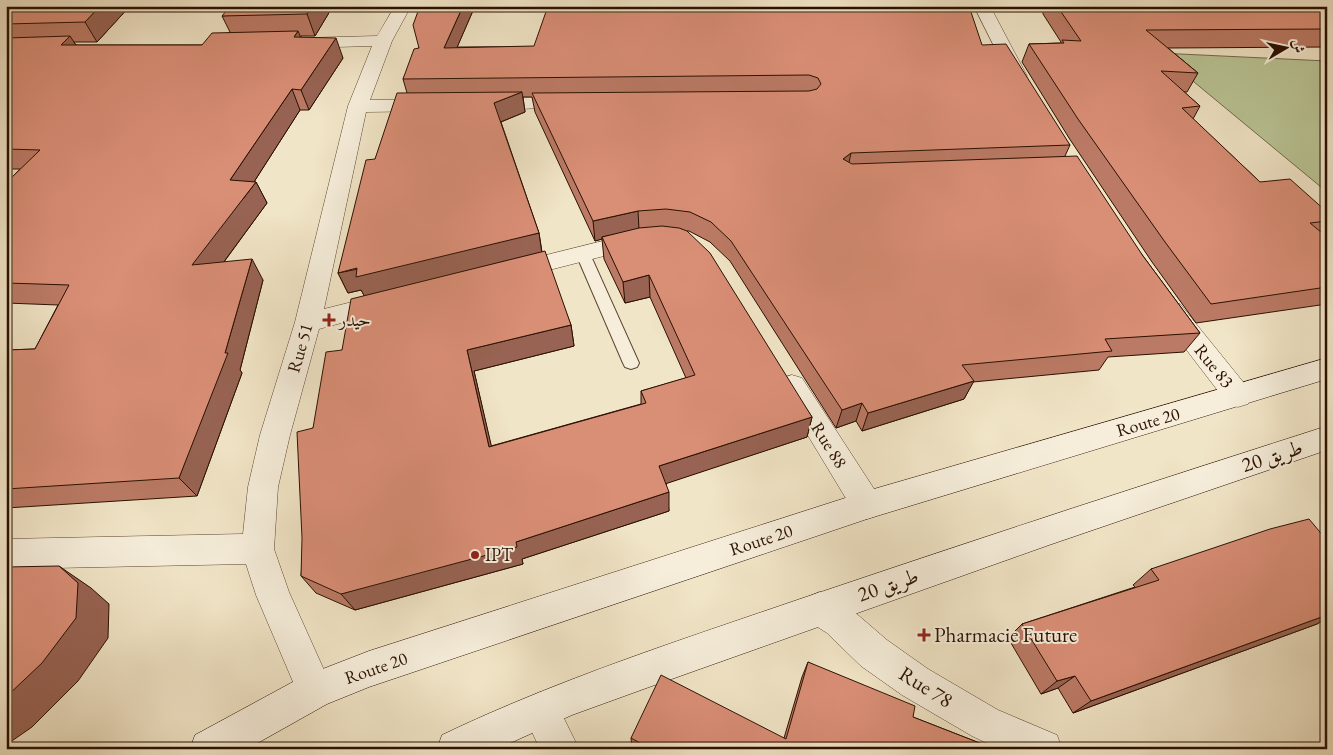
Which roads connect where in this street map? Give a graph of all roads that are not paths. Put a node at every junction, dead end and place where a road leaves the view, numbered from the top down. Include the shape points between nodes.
1 (403, 6) edge
2 (982, 6) edge
3 (383, 41) junction
4 (283, 44) edge
5 (1027, 90) edge
6 (584, 103) edge
7 (466, 104) edge
8 (447, 105) edge
9 (358, 106) junction
10 (663, 238) edge
11 (583, 254) junction
12 (490, 277) edge
13 (1161, 297) edge
14 (404, 298) edge
15 (308, 322) junction
16 (632, 364) dead end
17 (1327, 368) edge
18 (782, 370) edge
19 (1238, 396) junction
20 (1327, 438) edge
21 (866, 505) junction
22 (258, 550) junction
23 (6, 554) edge
24 (820, 609) junction
25 (315, 690) junction
26 (541, 711) junction
27 (209, 749) edge
28 (456, 749) edge
29 (560, 749) edge
30 (1043, 749) edge

1 - 3 street, Rue 51
2 - 5 street
3 - 4 street
3 - 9 street, Rue 51
6 - 7 street
8 - 9 street
9 - 15 street, Rue 51
10 - 11 street via 639,240
11 - 12 street
11 - 16 lane
13 - 19 street, Rue 83
14 - 15 street
15 - 22 street, Rue 51 via 263,486
17 - 19 street, Route 20
18 - 21 street, Rue 88
19 - 21 street, Route 20
20 - 24 street, طريق 20
21 - 25 street, Route 20 via 369,669
22 - 23 street
22 - 25 street, Rue 51 via 270,587
24 - 26 street, طريق 20
24 - 30 street, Rue 78 via 915,682 985,723
25 - 27 street, Route 20
26 - 28 street, طريق 20
26 - 29 street

